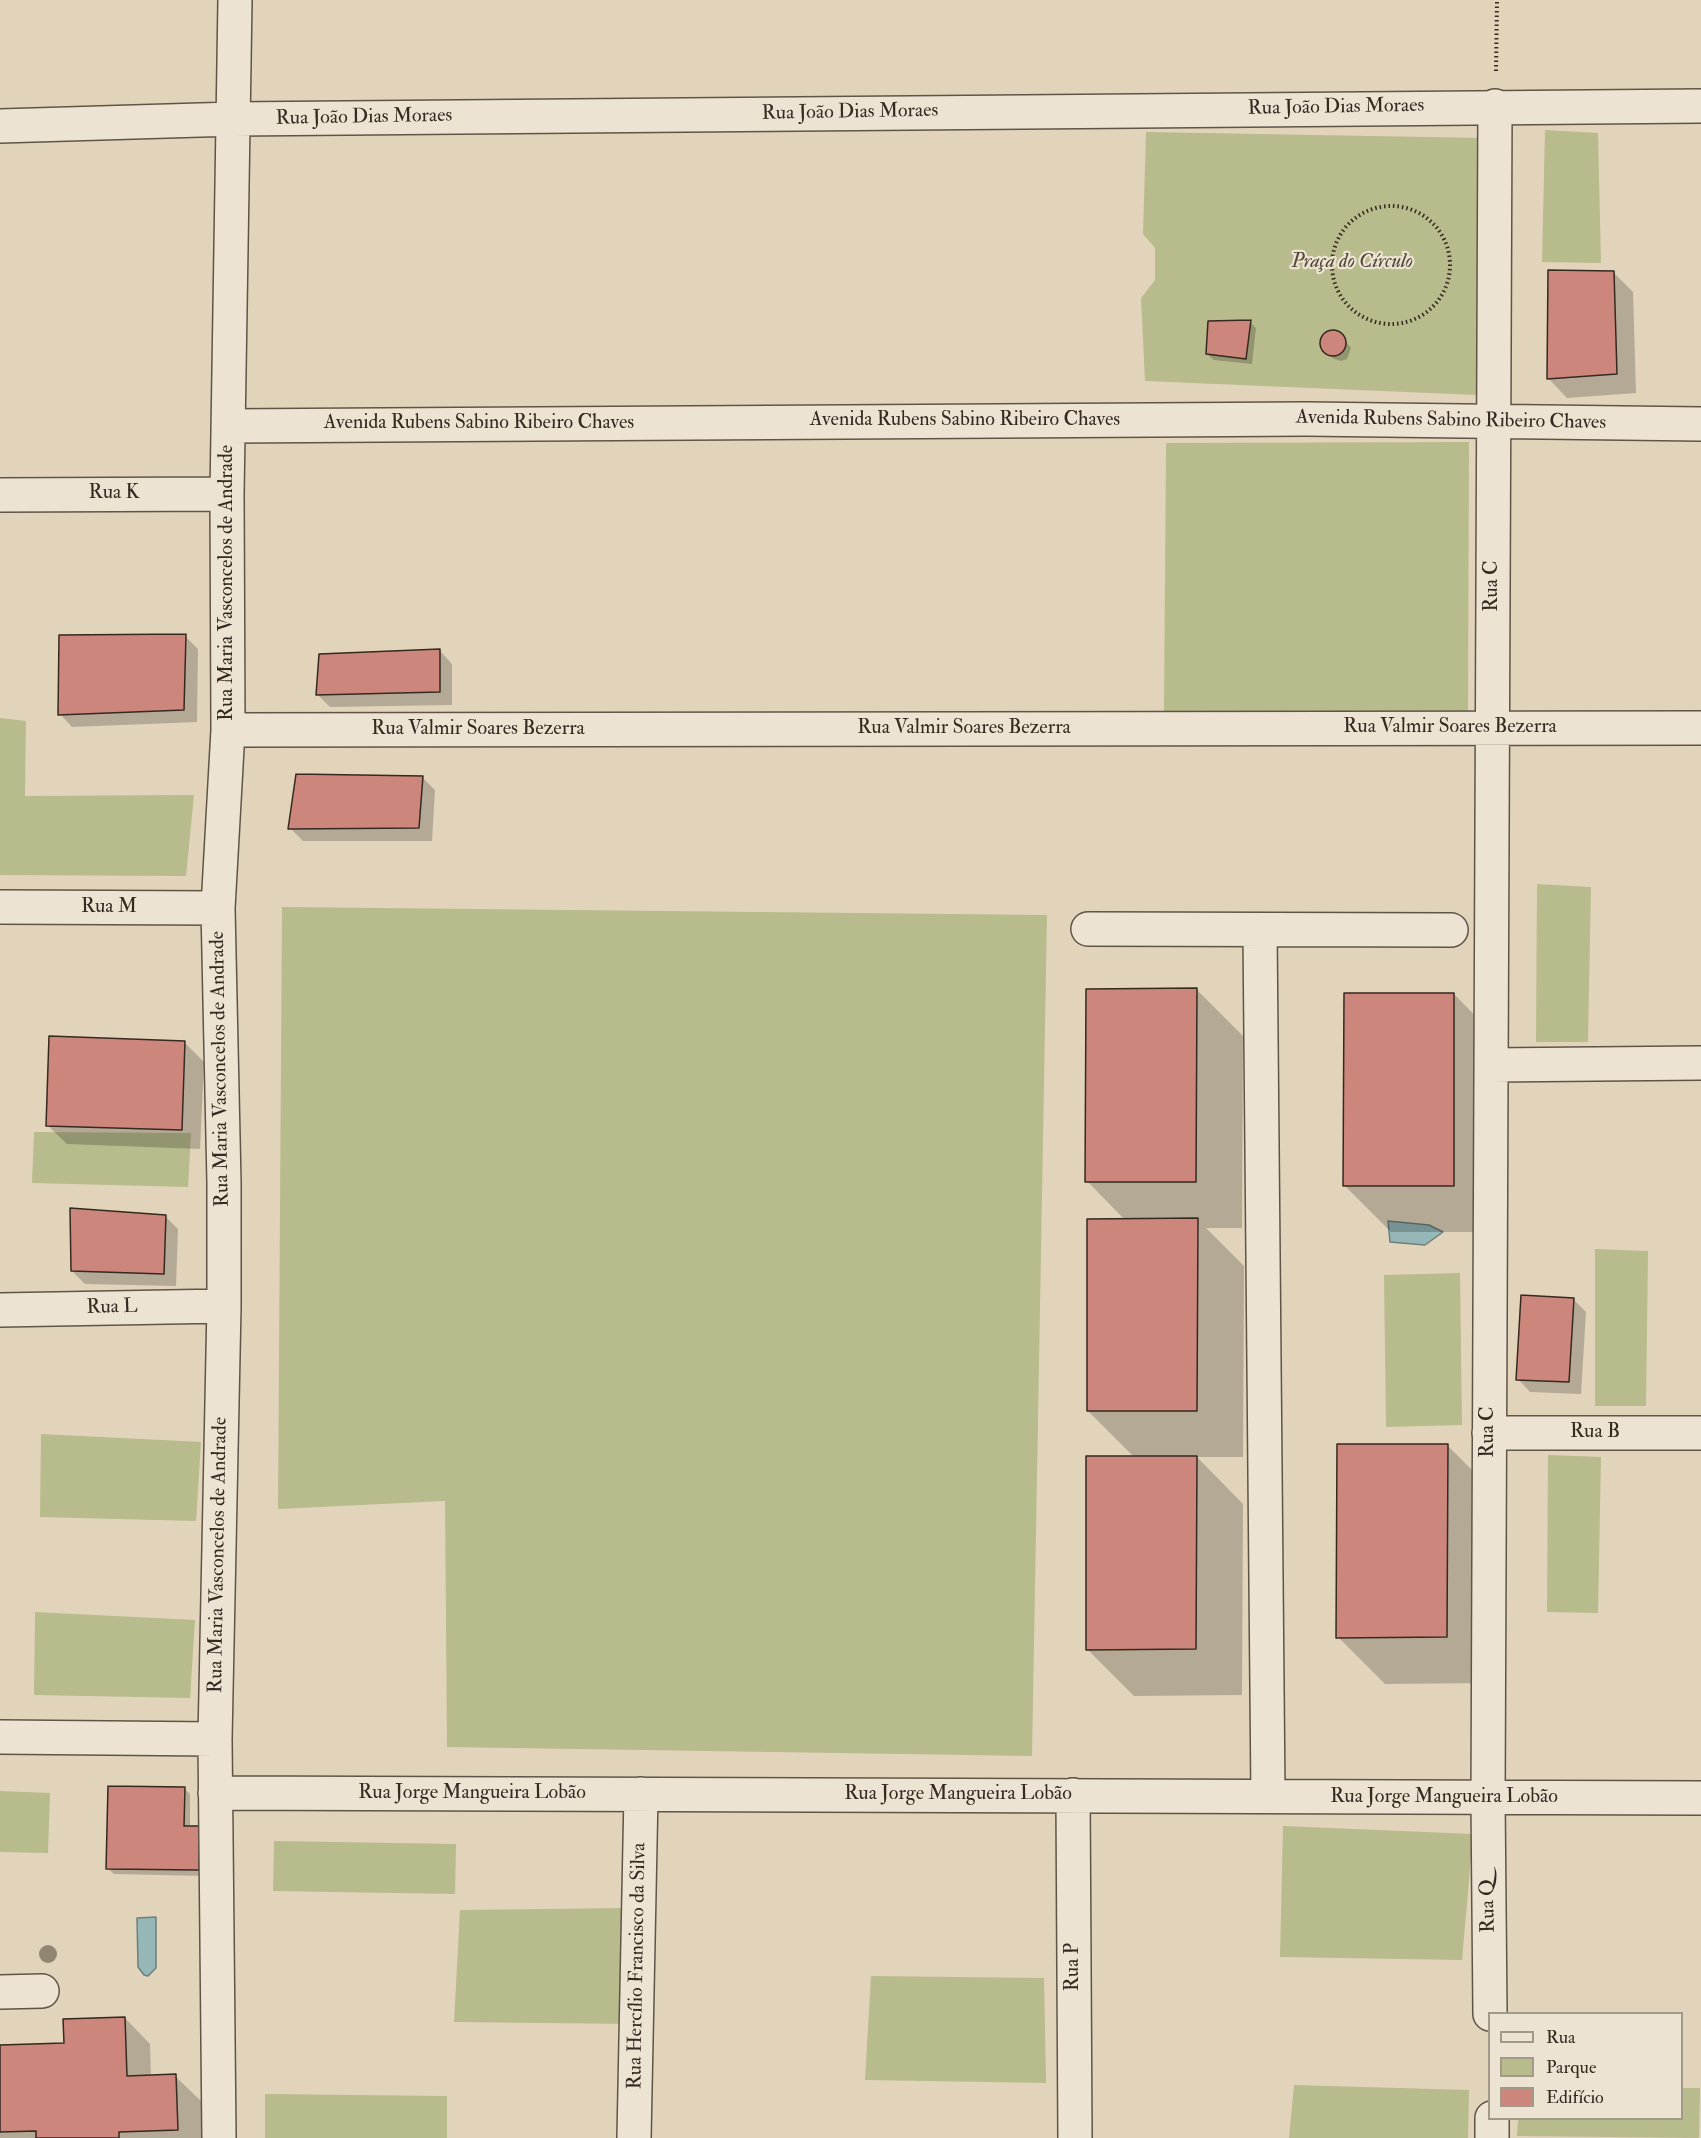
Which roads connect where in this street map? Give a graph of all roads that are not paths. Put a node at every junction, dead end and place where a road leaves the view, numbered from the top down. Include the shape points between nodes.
1 (235, 0) edge
2 (1495, 106) junction
3 (1701, 106) edge
4 (234, 119) junction
5 (0, 126) edge
6 (1494, 421) junction
7 (1701, 424) edge
8 (229, 426) junction
9 (227, 494) junction
10 (0, 495) edge
11 (1493, 728) junction
12 (1701, 728) edge
13 (228, 730) junction
14 (0, 907) edge
15 (218, 908) junction
16 (1088, 929) dead end
17 (1260, 930) junction
18 (1451, 930) dead end
19 (1701, 1063) edge
20 (1491, 1065) junction
21 (224, 1306) junction
22 (0, 1310) edge
23 (1489, 1432) junction
24 (1701, 1433) edge
25 (0, 1737) edge
26 (215, 1739) junction
27 (215, 1793) junction
28 (641, 1794) junction
29 (1073, 1795) junction
30 (1268, 1796) junction
31 (1701, 1798) edge
32 (1488, 1799) junction
33 (42, 1991) dead end
34 (0, 1992) edge
35 (1490, 2012) edge
36 (1492, 2120) edge
37 (219, 2138) edge
38 (634, 2138) edge
39 (1075, 2138) edge
40 (1492, 2138) edge

1 - 4 street, Rua Maria Vasconcelos de Andrade
2 - 3 street, Rua João Dias Moraes
2 - 4 street, Rua João Dias Moraes
2 - 6 street, Rua C
4 - 5 street, Rua João Dias Moraes
4 - 8 street, Rua Maria Vasconcelos de Andrade
6 - 7 street, Avenida Rubens Sabino Ribeiro Chaves
6 - 8 street, Avenida Rubens Sabino Ribeiro Chaves
6 - 11 street, Rua C
8 - 9 street, Rua Maria Vasconcelos de Andrade
9 - 10 street, Rua K
9 - 13 street, Rua Maria Vasconcelos de Andrade
11 - 12 street, Rua Valmir Soares Bezerra
11 - 13 street, Rua Valmir Soares Bezerra
11 - 20 street, Rua C
13 - 15 street, Rua Maria Vasconcelos de Andrade
14 - 15 street, Rua M
15 - 21 street, Rua Maria Vasconcelos de Andrade
16 - 17 street
17 - 18 street
17 - 30 street
19 - 20 street
20 - 23 street, Rua C
21 - 22 street, Rua L
21 - 26 street, Rua Maria Vasconcelos de Andrade
23 - 24 street, Rua B
23 - 32 street, Rua C
25 - 26 street
26 - 27 street, Rua Maria Vasconcelos de Andrade
27 - 28 street, Rua Jorge Mangueira Lobão
27 - 37 street, Rua Maria Vasconcelos de Andrade
28 - 29 street, Rua Jorge Mangueira Lobão
28 - 38 street, Rua Hercílio Francisco da Silva
29 - 30 street, Rua Jorge Mangueira Lobão
29 - 39 street, Rua P
30 - 32 street, Rua Jorge Mangueira Lobão
31 - 32 street, Rua Jorge Mangueira Lobão
32 - 35 street, Rua Q
33 - 34 street
36 - 40 street

